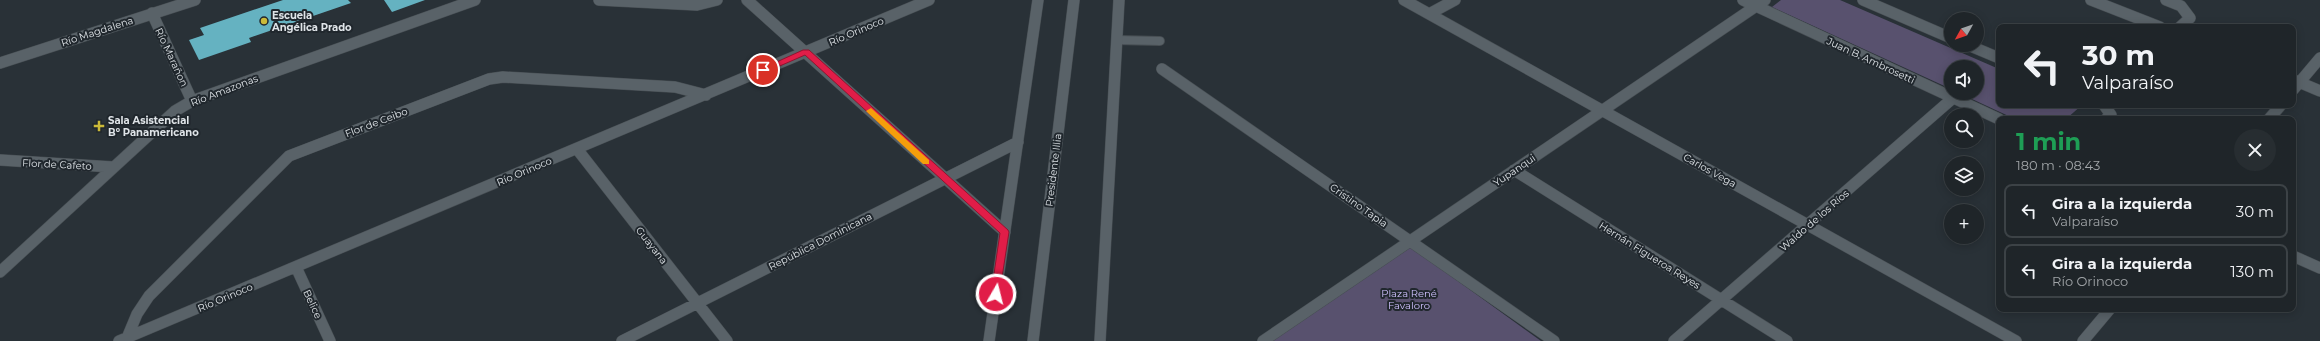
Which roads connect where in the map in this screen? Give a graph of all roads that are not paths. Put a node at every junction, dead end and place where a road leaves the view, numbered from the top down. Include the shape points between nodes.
1 (193, 0) edge
2 (475, 0) edge
3 (600, 0) edge
4 (717, 0) edge
5 (747, 0) edge
6 (929, 0) edge
7 (1038, 0) edge
8 (1074, 0) edge
9 (1119, 0) edge
10 (1404, 0) edge
11 (1455, 0) edge
12 (1743, 0) edge
13 (1863, 0) edge
14 (2092, 0) edge
15 (2166, 0) edge
16 (1761, 3) edge
17 (152, 13) junction
18 (1429, 14) junction
19 (2152, 24) edge
20 (2183, 24) edge
21 (1944, 35) edge
22 (1116, 40) junction
23 (1160, 41) dead end
24 (806, 52) junction
25 (1984, 52) edge
26 (1996, 57) edge
27 (2320, 58) edge
28 (0, 63) edge
29 (1162, 69) dead end
30 (2296, 83) edge
31 (2296, 84) edge
32 (2320, 91) edge
33 (1944, 93) edge
34 (706, 94) junction
35 (1952, 100) edge
36 (1958, 100) edge
37 (192, 101) junction
38 (2106, 108) edge
39 (2278, 108) edge
40 (1602, 110) junction
41 (2110, 116) edge
42 (2272, 116) edge
43 (1996, 118) edge
44 (1018, 142) junction
45 (577, 149) junction
46 (0, 160) edge
47 (114, 167) junction
48 (1514, 170) junction
49 (944, 179) junction
50 (1808, 224) junction
51 (1005, 232) junction
52 (1410, 240) junction
53 (2296, 257) edge
54 (296, 268) junction
55 (2320, 268) edge
56 (0, 272) edge
57 (1721, 300) junction
58 (698, 303) junction
59 (2107, 312) edge
60 (123, 339) edge
61 (330, 341) edge
62 (622, 341) edge
63 (727, 341) edge
64 (989, 341) edge
65 (1033, 341) edge
66 (1100, 341) edge
67 (1263, 341) edge
68 (1554, 341) edge
69 (1674, 341) edge
70 (1787, 341) edge
71 (2016, 341) edge
72 (2083, 341) edge

1 - 17 street, Río Magdalena
2 - 37 street, Río Amazonas
3 - 4 street via 697,5
5 - 24 street
6 - 24 street, Río Orinoco
7 - 44 street
8 - 65 street, Presidente Illia
9 - 22 street
10 - 18 street, Carlos Vega
11 - 18 street
12 - 16 street, Juan B. Ambrosetti
13 - 21 street
14 - 19 street
15 - 20 street via 2181,6 2190,18
16 - 33 street, Juan B. Ambrosetti
16 - 40 street, Yupanqui
17 - 28 street, Río Magdalena
17 - 37 street, Río Marañon
18 - 40 street, Carlos Vega
22 - 23 lane
22 - 66 street
24 - 34 street, Río Orinoco
24 - 49 street
25 - 26 street
27 - 30 street
29 - 52 street, Cristino Tapia
31 - 32 street
34 - 45 street, Río Orinoco
34 - 60 street, Flor de Ceibo via 675,86 496,78 289,156 150,296
35 - 50 street, Waldo de los Ríos
36 - 43 street, Juan B. Ambrosetti
37 - 47 street, Río Amazonas via 174,111
38 - 41 street
39 - 42 street
40 - 48 street, Yupanqui
40 - 50 street, Carlos Vega
44 - 49 street, República Dominicana
44 - 51 street
45 - 54 street, Río Orinoco
45 - 58 street, Guayana
46 - 47 street, Flor de Cafeto
47 - 56 street, Río Amazonas
48 - 52 street, Yupanqui
48 - 57 street, Hernán Figueroa Reyes
49 - 51 street
49 - 58 street, República Dominicana
50 - 57 street, Waldo de los Ríos
50 - 71 street, Carlos Vega
51 - 64 street
52 - 67 street, Yupanqui
52 - 68 street, Cristino Tapia
53 - 55 street
54 - 60 street, Río Orinoco
54 - 61 street, Belice
57 - 69 street, Waldo de los Ríos
57 - 70 street, Hernán Figueroa Reyes
58 - 62 street, República Dominicana
58 - 63 street, Guayana
59 - 72 street

